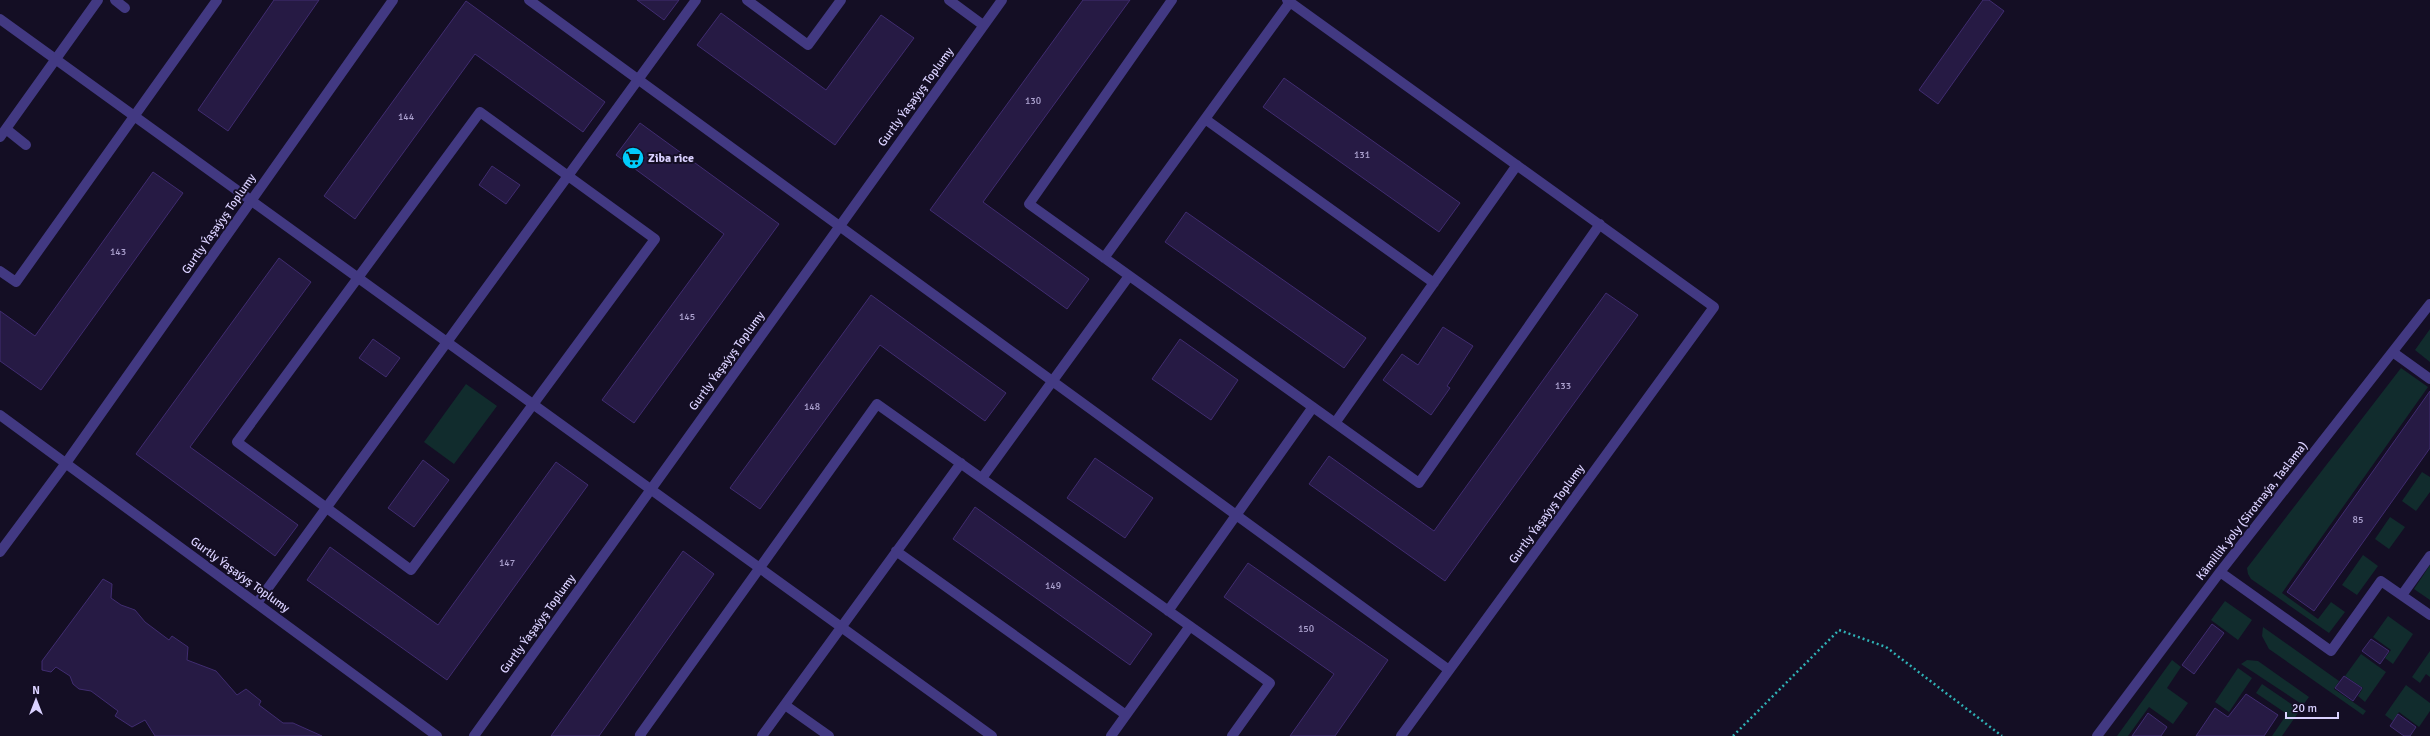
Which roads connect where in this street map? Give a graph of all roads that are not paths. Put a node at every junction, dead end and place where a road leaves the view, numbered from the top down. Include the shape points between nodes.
1 (98, 0) edge
2 (115, 0) edge
3 (217, 0) edge
4 (393, 0) edge
5 (529, 0) edge
6 (696, 0) edge
7 (747, 0) edge
8 (841, 0) edge
9 (949, 0) edge
10 (1002, 0) edge
11 (1172, 0) edge
12 (1288, 1) edge
13 (126, 8) dead end
14 (0, 19) edge
15 (983, 25) junction
16 (55, 59) junction
17 (639, 80) junction
18 (134, 116) junction
19 (1205, 119) junction
20 (3, 133) edge
21 (26, 145) dead end
22 (1517, 166) junction
23 (568, 176) junction
24 (251, 201) junction
25 (1600, 224) junction
26 (840, 226) junction
27 (1104, 258) junction
28 (0, 271) edge
29 (1129, 276) junction
30 (358, 278) junction
31 (1434, 283) junction
32 (2430, 304) edge
33 (447, 342) junction
34 (2394, 353) junction
35 (2430, 379) edge
36 (1053, 381) junction
37 (533, 404) junction
38 (1312, 407) junction
39 (0, 415) edge
40 (1335, 423) junction
41 (66, 463) junction
42 (960, 463) junction
43 (982, 478) junction
44 (651, 490) junction
45 (326, 508) junction
46 (1236, 514) junction
47 (896, 551) junction
48 (0, 552) edge
49 (2430, 556) edge
50 (760, 568) junction
51 (2220, 572) junction
52 (2402, 595) junction
53 (257, 604) junction
54 (1168, 611) junction
55 (2430, 616) edge
56 (1190, 626) junction
57 (841, 627) junction
58 (1449, 670) junction
59 (785, 705) junction
60 (1126, 715) junction
61 (438, 736) edge
62 (474, 736) edge
63 (641, 736) edge
64 (762, 736) edge
65 (829, 736) edge
66 (992, 736) edge
67 (1111, 736) edge
68 (1232, 736) edge
69 (1401, 736) edge
70 (2097, 736) edge

1 - 16 street
2 - 13 street
3 - 18 street
4 - 24 street, Gurtly Ýaşaýyş Toplumy
5 - 17 street
6 - 17 street
7 - 8 street via 808,45
9 - 15 street
10 - 15 street, Gurtly Ýaşaýyş Toplumy
11 - 27 street via 1029,204
12 - 19 street
12 - 22 street
14 - 16 street
15 - 26 street, Gurtly Ýaşaýyş Toplumy
16 - 18 street
16 - 20 street
17 - 23 street
17 - 26 street
18 - 24 street
18 - 28 street via 16,282
19 - 27 street
19 - 31 street
20 - 21 street
22 - 25 street
22 - 31 street
23 - 30 street via 480,112
23 - 33 street
23 - 37 street via 655,239
24 - 30 street
24 - 41 street, Gurtly Ýaşaýyş Toplumy
25 - 40 street via 1419,483
25 - 58 street, Gurtly Ýaşaýyş Toplumy via 1714,307
26 - 36 street
26 - 44 street, Gurtly Ýaşaýyş Toplumy
27 - 29 street
29 - 36 street
29 - 38 street
30 - 33 street
30 - 45 street via 237,442
31 - 40 street
32 - 34 street, Kämillik ýoly (Sirotnaýa, Taslama)
33 - 37 street
33 - 45 street
34 - 35 street
34 - 51 street, Kämillik ýoly (Sirotnaýa, Taslama)
36 - 43 street
36 - 46 street
37 - 44 street
37 - 45 street via 411,570
38 - 40 street
38 - 46 street
39 - 41 street, Gurtly Ýaşaýyş Toplumy
41 - 48 street, Gurtly Ýaşaýyş Toplumy
41 - 53 street, Gurtly Ýaşaýyş Toplumy
42 - 43 street
42 - 47 street
42 - 50 street via 877,404
43 - 54 street
44 - 50 street
44 - 62 street, Gurtly Ýaşaýyş Toplumy
45 - 53 street
46 - 54 street
46 - 58 street
47 - 57 street
47 - 60 street
49 - 52 street
50 - 57 street
50 - 63 street
51 - 52 street via 2331,651 2381,581
51 - 70 street, Kämillik ýoly (Sirotnaýa, Taslama)
52 - 55 street
53 - 61 street, Gurtly Ýaşaýyş Toplumy
54 - 56 street
56 - 60 street
56 - 68 street via 1270,683
57 - 59 street
57 - 66 street
58 - 69 street, Gurtly Ýaşaýyş Toplumy
59 - 64 street
59 - 65 street
60 - 67 street

